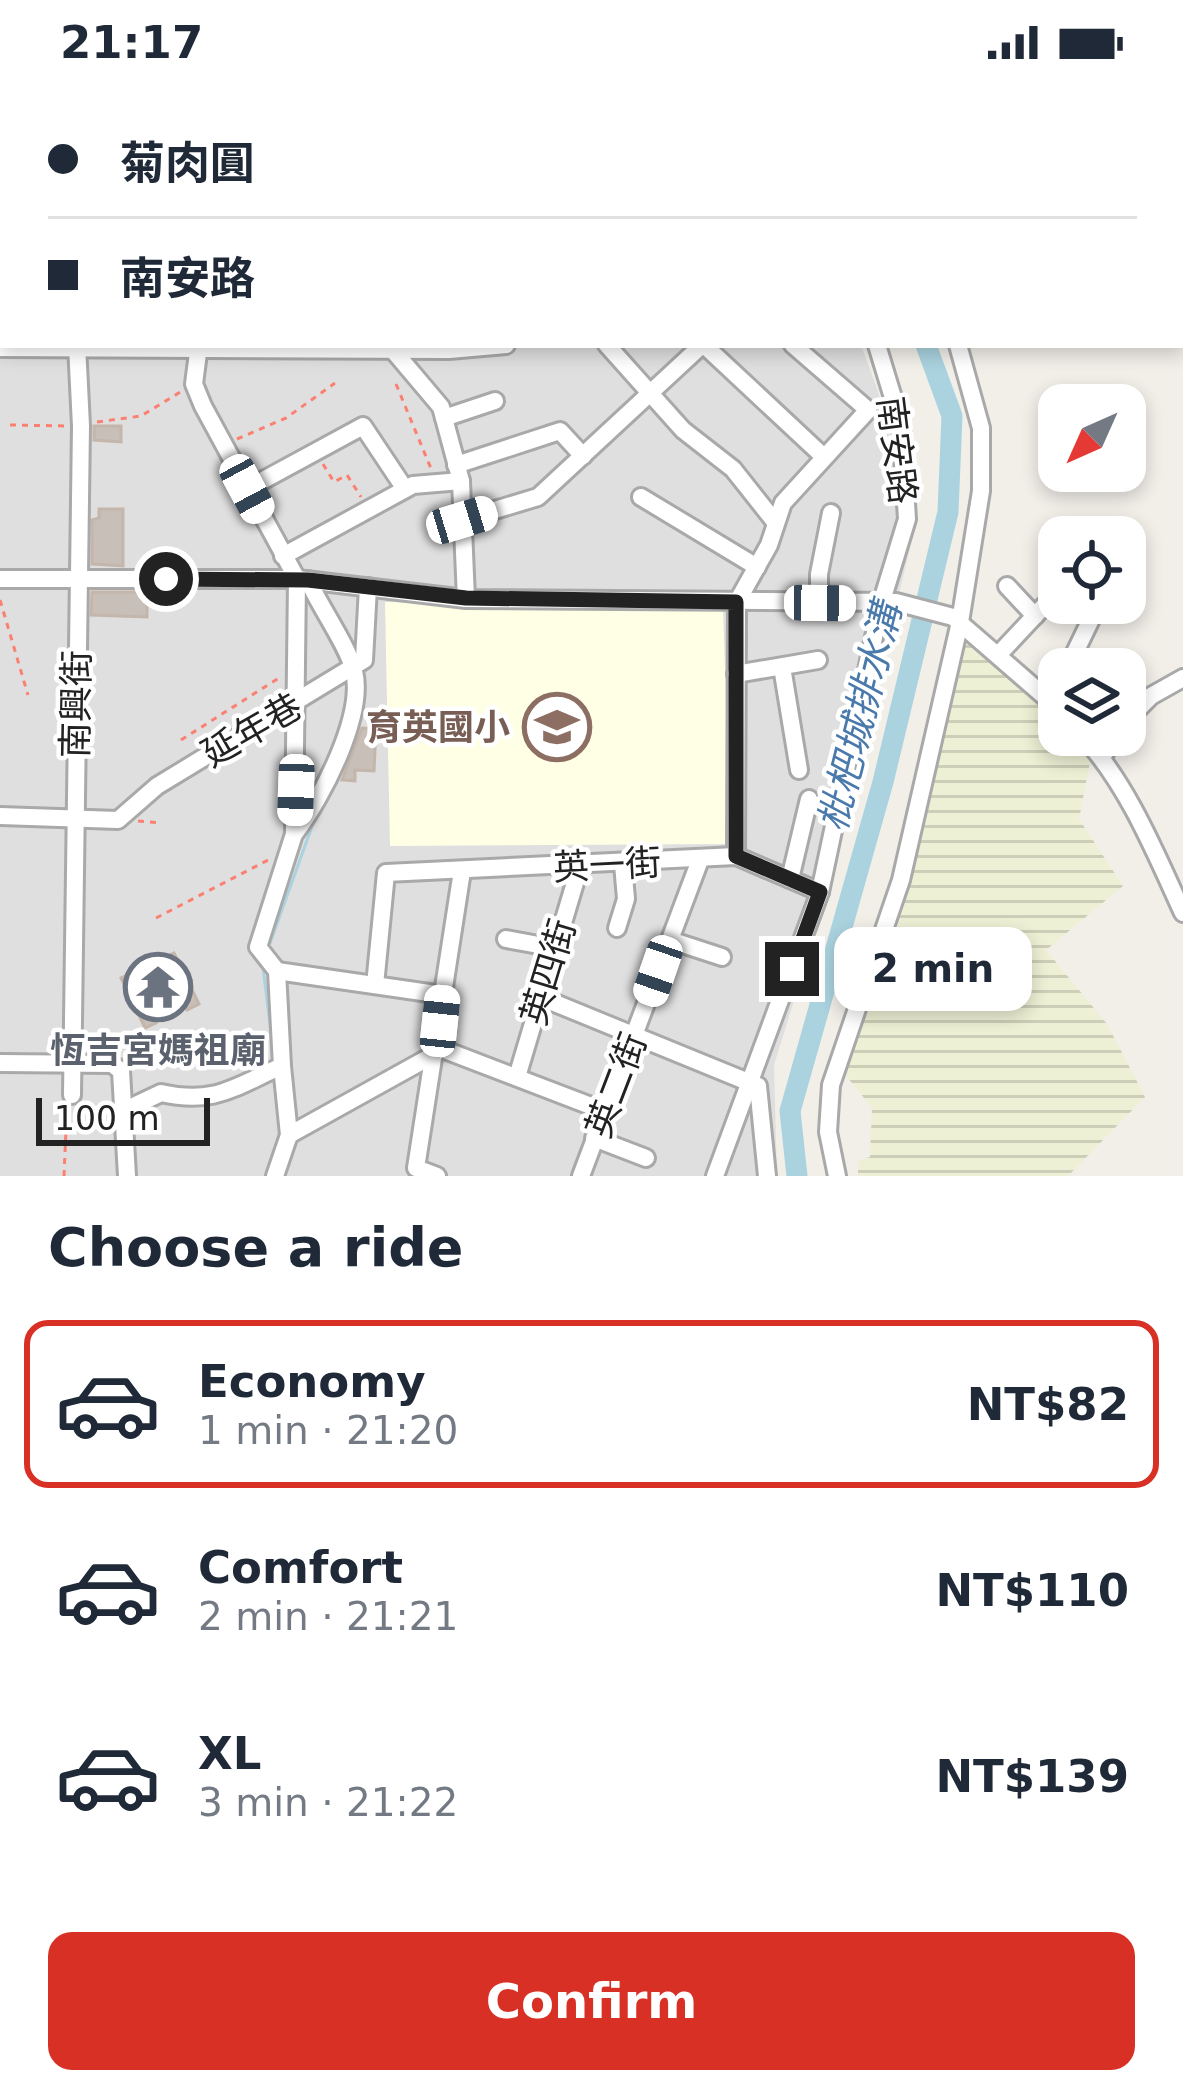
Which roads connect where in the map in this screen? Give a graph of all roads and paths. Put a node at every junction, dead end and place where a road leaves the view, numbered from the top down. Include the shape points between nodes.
1 (77, 348) edge
2 (199, 348) edge
3 (344, 348) edge
4 (420, 348) edge
5 (610, 348) edge
6 (700, 348) edge
7 (706, 348) edge
8 (796, 348) edge
9 (878, 348) edge
10 (959, 348) edge
11 (392, 349) junction
12 (335, 383) dead end
13 (194, 384) junction
14 (395, 384) dead end
15 (651, 394) junction
16 (496, 400) dead end
17 (444, 418) junction
18 (10, 424) dead end
19 (81, 424) junction
20 (224, 444) junction
21 (317, 454) junction
22 (583, 456) junction
23 (824, 457) junction
24 (458, 473) junction
25 (434, 481) junction
26 (247, 489) junction
27 (406, 489) junction
28 (641, 497) dead end
29 (369, 509) junction
30 (831, 513) dead end
31 (462, 520) junction
32 (775, 522) junction
33 (283, 556) junction
34 (757, 567) junction
35 (0, 579) edge
36 (78, 579) junction
37 (302, 580) junction
38 (1007, 586) dead end
39 (368, 587) junction
40 (466, 598) junction
41 (0, 600) edge
42 (736, 602) junction
43 (820, 603) junction
44 (888, 603) junction
45 (1038, 613) edge
46 (1035, 616) junction
47 (957, 620) junction
48 (999, 654) junction
49 (818, 660) dead end
50 (299, 666) junction
51 (782, 667) junction
52 (354, 668) junction
53 (736, 674) junction
54 (1183, 679) edge
55 (1038, 688) edge
56 (28, 695) dead end
57 (1146, 700) edge
58 (299, 704) junction
59 (181, 740) dead end
60 (1102, 757) edge
61 (799, 770) dead end
62 (808, 799) dead end
63 (0, 816) edge
64 (74, 818) junction
65 (118, 820) junction
66 (162, 823) dead end
67 (291, 842) junction
68 (736, 856) junction
69 (700, 860) junction
70 (623, 864) junction
71 (580, 866) junction
72 (461, 871) junction
73 (790, 879) junction
74 (820, 892) junction
75 (1183, 913) edge
76 (156, 918) dead end
77 (617, 928) dead end
78 (506, 940) dead end
79 (670, 940) junction
80 (555, 948) junction
81 (722, 957) dead end
82 (277, 971) junction
83 (375, 985) junction
84 (443, 994) junction
85 (540, 997) junction
86 (636, 1034) junction
87 (436, 1051) junction
88 (0, 1064) edge
89 (73, 1064) junction
90 (283, 1066) junction
91 (517, 1077) junction
92 (751, 1083) junction
93 (72, 1095) joint
94 (123, 1111) junction
95 (604, 1111) junction
96 (289, 1135) junction
97 (594, 1138) junction
98 (646, 1158) dead end
99 (64, 1176) edge
100 (128, 1176) edge
101 (274, 1176) edge
102 (437, 1176) edge
103 (581, 1176) edge
104 (715, 1176) edge
105 (767, 1176) edge
106 (837, 1176) edge

1 - 19 street, 南興街
2 - 13 street
3 - 11 street
4 - 11 street
5 - 15 street
6 - 15 street
7 - 23 street
8 - 23 street via 868,410
9 - 44 street, 南安路 via 901,424 907,519
10 - 47 street via 984,460
11 - 17 street
12 - 20 path via 286,418
13 - 19 path via 141,416
13 - 20 street
14 - 25 path
15 - 22 street
15 - 32 street via 733,470
16 - 17 street
17 - 24 street
18 - 19 path
19 - 36 street, 南興街
20 - 26 street
21 - 26 street
21 - 27 street via 363,426
21 - 29 path via 334,482 347,475
22 - 24 street via 560,431
22 - 31 street via 538,497
23 - 32 street
24 - 25 street
24 - 31 street
25 - 27 street
26 - 33 street
27 - 29 street
28 - 34 street
29 - 33 street
30 - 43 street
31 - 40 street
32 - 34 street
33 - 37 street
34 - 42 street
35 - 36 street
36 - 37 street
36 - 64 street, 南興街
37 - 39 street
37 - 50 street
37 - 52 street
38 - 46 street
39 - 40 street
39 - 52 street via 364,660
40 - 42 street
41 - 56 path
42 - 43 street
42 - 53 street
43 - 44 street
44 - 47 street
44 - 74 street, 南安路
45 - 46 street
46 - 48 street
47 - 48 street
47 - 106 street via 892,914 831,1085
48 - 55 street
49 - 51 street
50 - 58 street
50 - 59 path
51 - 53 street
51 - 61 street
52 - 58 street, 延年巷
52 - 67 street via 359,706
53 - 68 street
54 - 57 street
58 - 65 street, 延年巷 via 157,786
58 - 67 street
60 - 75 street
62 - 73 street
63 - 64 street
64 - 65 street
64 - 89 street, 南興街
65 - 66 path
67 - 76 path
67 - 82 street via 259,937 261,956
68 - 69 street, 英一街
68 - 73 street, 英一街
69 - 70 street, 英一街
69 - 79 street, 英二街
70 - 71 street, 英一街
70 - 77 street via 626,899
71 - 72 street, 英一街
71 - 80 street, 英四街
72 - 83 street, 英一街 via 386,873
72 - 84 street
73 - 74 street, 英一街
74 - 92 street, 南安路
78 - 80 street
79 - 81 street
79 - 86 street, 英二街
80 - 85 street, 英四街
82 - 83 street
82 - 90 street
83 - 84 street
84 - 87 street
85 - 86 street
85 - 91 street, 英四街
86 - 92 street
86 - 95 street, 英二街
87 - 91 street
87 - 96 street
87 - 102 street via 416,1168
88 - 89 street
89 - 93 street, 南興街
89 - 94 street via 121,1071
90 - 94 street via 209,1098 161,1093
90 - 96 street
91 - 95 street
92 - 104 street, 南安路
92 - 105 street via 758,1087
93 - 99 path
94 - 100 street
95 - 97 street, 英二街
96 - 101 street
97 - 98 street
97 - 103 street, 英二街

